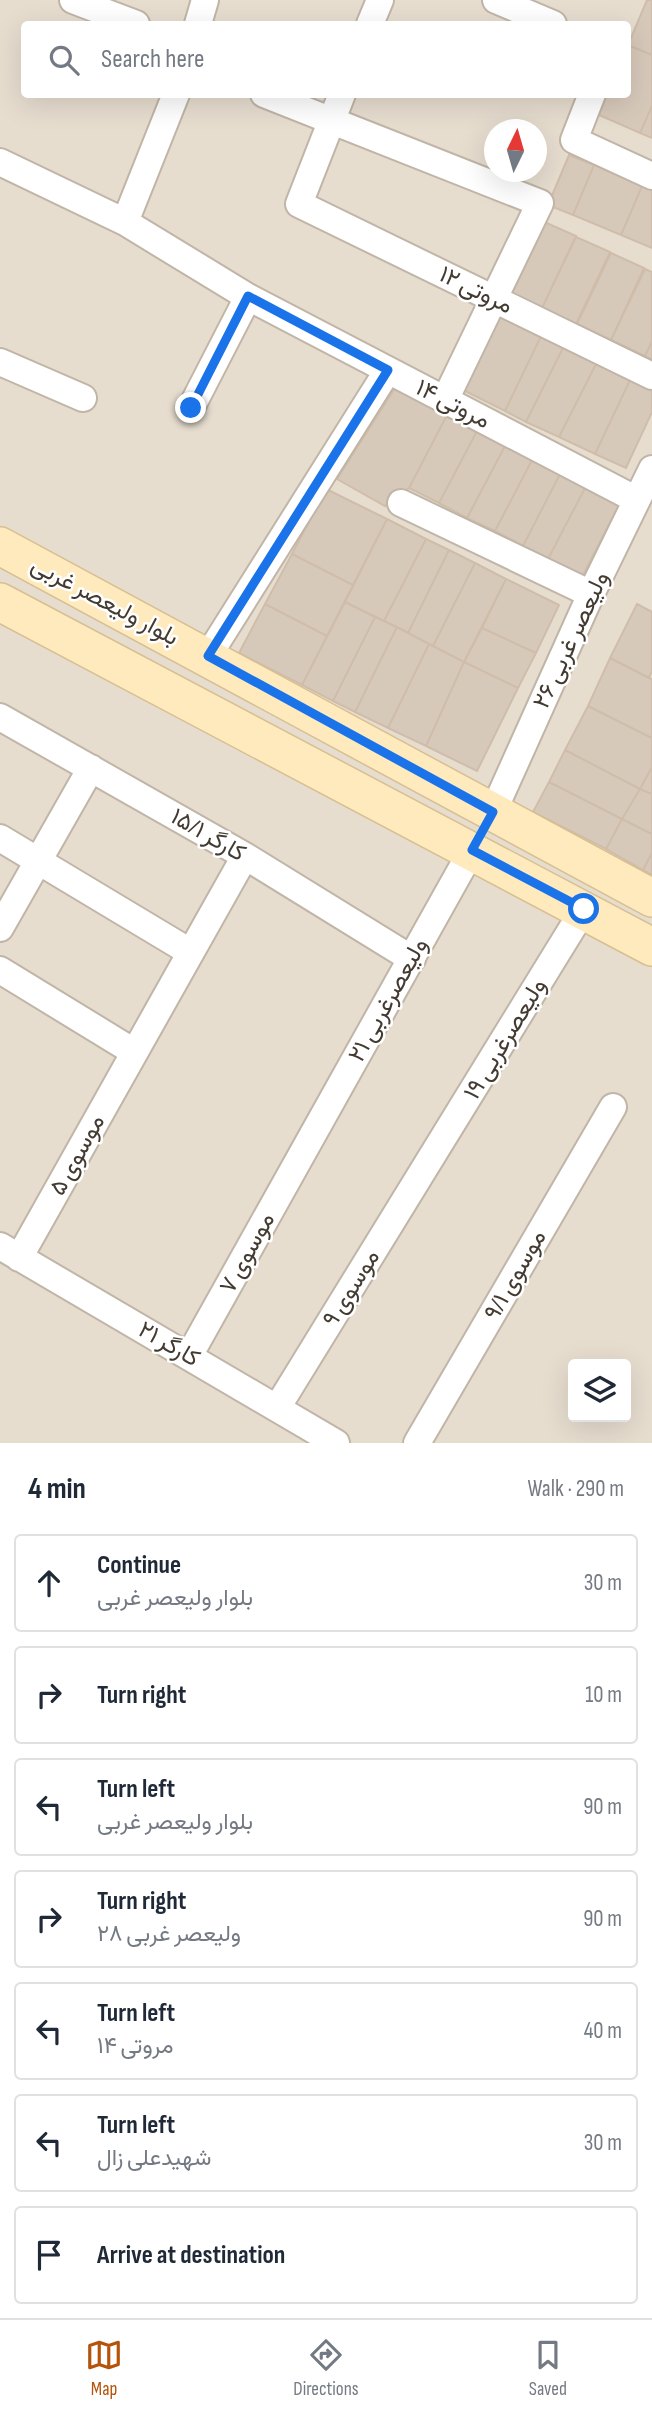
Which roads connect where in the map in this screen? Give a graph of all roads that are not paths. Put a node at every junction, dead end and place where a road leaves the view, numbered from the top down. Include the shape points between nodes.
1 (73, 0) edge
2 (205, 0) edge
3 (380, 0) edge
4 (496, 0) edge
5 (128, 21) edge
6 (199, 21) edge
7 (371, 21) edge
8 (545, 21) edge
9 (174, 98) edge
10 (274, 98) edge
11 (341, 98) edge
12 (590, 98) edge
13 (332, 121) junction
14 (0, 162) edge
15 (652, 176) edge
16 (125, 222) junction
17 (248, 296) junction
18 (494, 299) junction
19 (0, 362) edge
20 (388, 370) junction
21 (652, 376) edge
22 (83, 398) dead end
23 (444, 400) junction
24 (191, 408) dead end
25 (652, 469) edge
26 (637, 500) junction
27 (401, 503) dead end
28 (0, 546) edge
29 (590, 594) junction
30 (0, 602) edge
31 (208, 656) junction
32 (0, 717) edge
33 (91, 768) junction
34 (493, 812) junction
35 (0, 838) edge
36 (472, 850) junction
37 (245, 856) junction
38 (38, 861) junction
39 (652, 898) edge
40 (584, 909) junction
41 (0, 928) edge
42 (652, 947) edge
43 (190, 952) junction
44 (412, 958) junction
45 (0, 970) edge
46 (134, 1052) junction
47 (613, 1107) dead end
48 (305, 1150) joint
49 (426, 1168) joint
50 (10, 1252) edge
51 (190, 1356) junction
52 (277, 1408) junction
53 (336, 1443) edge
54 (417, 1443) edge

1 - 5 street
2 - 6 street
3 - 7 street
4 - 8 street
9 - 16 street
10 - 13 street
11 - 13 street
12 - 15 street via 574,140
13 - 18 street, مروتی ۱۲ via 299,204
13 - 18 street via 540,203
14 - 16 street, مروتی ۱۴
16 - 17 street, مروتی ۱۴
17 - 20 street, مروتی ۱۴
17 - 24 street
18 - 21 street, مروتی ۱۲
18 - 23 street
19 - 22 street
20 - 23 street, مروتی ۱۴
20 - 31 street
23 - 26 street, مروتی ۱۴
25 - 26 street, ولیعصر غربی ۲۶
26 - 29 street, ولیعصر غربی ۲۶
27 - 29 street
28 - 31 street, بلوار ولیعصر غربی
29 - 34 street, ولیعصر غربی ۲۶
30 - 36 street, بلوار ولیعصر غربی
31 - 34 street, بلوار ولیعصر غربی
32 - 33 street, کارگر ۱۵/۱
33 - 37 street, کارگر ۱۵/۱
33 - 38 street
34 - 36 street
34 - 39 street, بلوار ولیعصر غربی
35 - 38 street
36 - 40 street, بلوار ولیعصر غربی
36 - 44 street, ولیعصرغربی ۲۱
37 - 43 street, موسوی ۵
37 - 44 street, کارگر ۱۵/۱
38 - 41 street
38 - 43 street
40 - 42 street, بلوار ولیعصر غربی
40 - 49 street, ولیعصرغربی ۱۹
43 - 46 street, موسوی ۵
44 - 48 street, ولیعصرغربی ۲۱
45 - 46 street
46 - 50 street, موسوی ۵
47 - 54 street, موسوی ۹/۱
48 - 51 street, موسوی ۷
49 - 52 street, موسوی ۹
50 - 51 street, کارگر ۲۱
51 - 52 street, کارگر ۲۱
52 - 53 street, کارگر ۲۱

